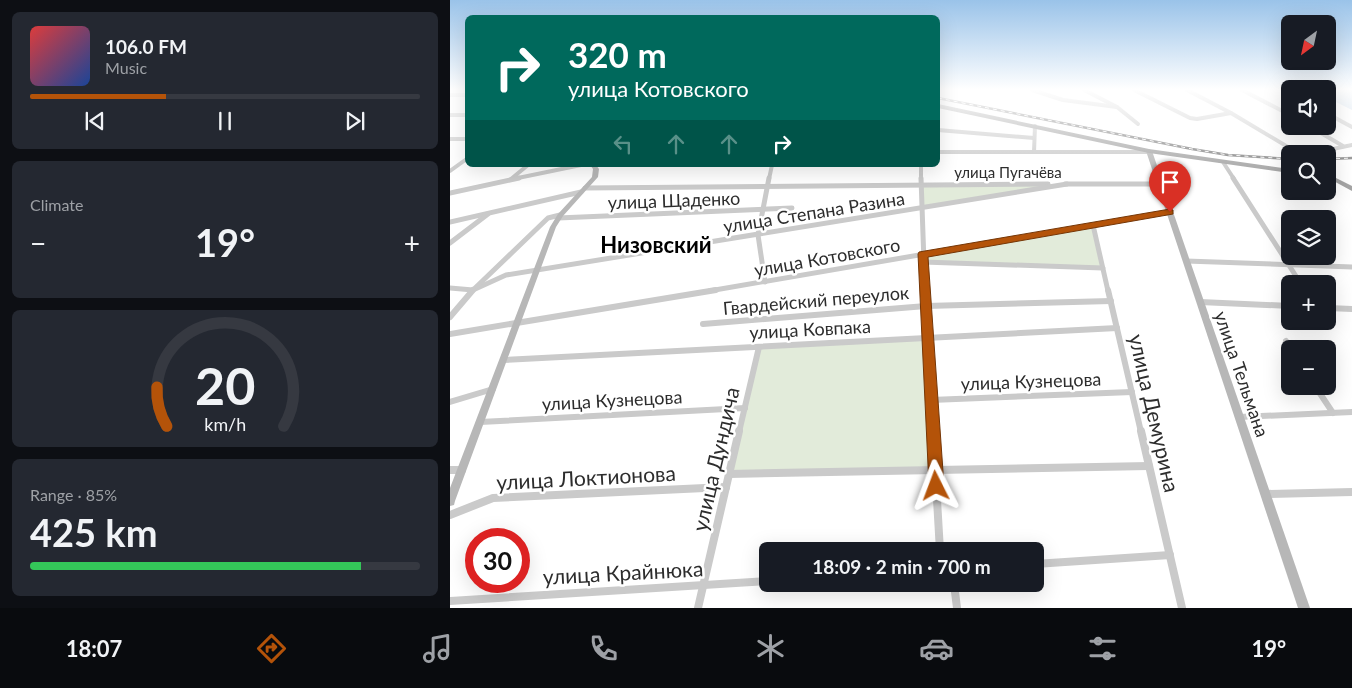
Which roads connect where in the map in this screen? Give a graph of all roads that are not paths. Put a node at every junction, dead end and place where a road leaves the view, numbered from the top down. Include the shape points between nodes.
1 (998, 118) edge
2 (1131, 118) edge
3 (1191, 118) edge
4 (1205, 118) edge
5 (1240, 118) edge
6 (1336, 118) edge
7 (1138, 124) dead end
8 (1035, 126) junction
9 (1352, 127) edge
10 (940, 130) edge
11 (1324, 135) edge
12 (1034, 138) junction
13 (450, 139) edge
14 (465, 139) edge
15 (1285, 145) edge
16 (1352, 145) edge
17 (1343, 146) junction
18 (1336, 148) edge
19 (1149, 151) junction
20 (940, 152) edge
21 (1034, 152) junction
22 (465, 160) edge
23 (1222, 162) junction
24 (450, 165) edge
25 (457, 166) junction
26 (1255, 166) junction
27 (526, 167) edge
28 (572, 167) edge
29 (595, 167) edge
30 (772, 167) edge
31 (921, 167) edge
32 (1281, 167) edge
33 (1281, 170) edge
34 (450, 171) edge
35 (509, 181) junction
36 (1336, 181) edge
37 (1067, 184) junction
38 (1160, 184) junction
39 (922, 185) junction
40 (767, 186) junction
41 (1352, 189) edge
42 (583, 190) junction
43 (450, 193) edge
44 (792, 208) dead end
45 (922, 208) junction
46 (763, 210) junction
47 (1170, 212) junction
48 (490, 213) junction
49 (559, 217) junction
50 (450, 222) edge
51 (1093, 225) junction
52 (758, 235) junction
53 (450, 243) edge
54 (923, 254) junction
55 (1281, 254) edge
56 (1186, 261) junction
57 (923, 262) junction
58 (1281, 265) edge
59 (1289, 265) joint
60 (1352, 267) edge
61 (1103, 268) junction
62 (537, 271) junction
63 (1295, 275) edge
64 (765, 282) junction
65 (450, 288) edge
66 (473, 290) junction
67 (1111, 301) junction
68 (1200, 302) junction
69 (926, 306) junction
70 (1281, 306) edge
71 (1336, 308) edge
72 (1352, 308) edge
73 (450, 317) edge
74 (518, 324) junction
75 (703, 324) dead end
76 (1117, 328) junction
77 (450, 334) edge
78 (928, 338) junction
79 (759, 347) junction
80 (504, 360) junction
81 (493, 389) junction
82 (1132, 392) junction
83 (1321, 395) edge
84 (931, 400) junction
85 (450, 402) edge
86 (745, 408) junction
87 (1352, 412) edge
88 (1333, 413) junction
89 (1239, 416) junction
90 (480, 422) junction
91 (1149, 466) junction
92 (450, 470) edge
93 (462, 470) junction
94 (935, 470) junction
95 (729, 474) junction
96 (726, 487) junction
97 (1352, 492) edge
98 (1266, 494) junction
99 (450, 501) edge
100 (450, 515) edge
101 (939, 542) edge
102 (1170, 555) junction
103 (1044, 563) edge
104 (759, 582) edge
105 (703, 585) junction
106 (955, 592) edge
107 (450, 601) edge
108 (698, 608) edge
109 (957, 608) edge
110 (1182, 608) edge
111 (1304, 608) edge

1 - 8 main road
2 - 7 street
3 - 4 street
5 - 15 street
6 - 9 street
8 - 12 street
8 - 19 main road
10 - 12 street
11 - 17 street
12 - 21 street
13 - 14 street
16 - 17 street
17 - 18 street
19 - 21 street
19 - 23 main road
19 - 38 main road, улица Тельмана
20 - 21 street
22 - 25 street
23 - 26 main road
23 - 55 street
24 - 25 street
25 - 34 street
26 - 32 main road
26 - 33 main road
27 - 35 street
28 - 35 street
29 - 42 main road via 595,177
30 - 40 street
31 - 39 street
35 - 43 street
36 - 41 main road
37 - 38 street, улица Пугачёва
37 - 39 street, улица Пугачёва
37 - 45 street, улица Степана Разина
38 - 47 main road, улица Тельмана
39 - 40 street, улица Пугачёва
39 - 45 street
40 - 42 street, улица Пугачёва
40 - 46 street
42 - 48 street, улица Пугачёва
42 - 49 main road
44 - 46 street, улица Щаденко
45 - 52 street, улица Степана Разина
45 - 54 street
46 - 49 street, улица Щаденко
46 - 52 street
47 - 51 street, улица Котовского
47 - 56 main road, улица Тельмана
48 - 50 street, улица Пугачёва
48 - 53 street
49 - 62 main road
49 - 66 street via 548,218
51 - 54 street, улица Котовского
51 - 61 street, улица Демурина
52 - 62 street, улица Степана Разина
52 - 64 street
54 - 57 street
54 - 64 street, улица Котовского
56 - 58 street
56 - 68 main road, улица Тельмана
57 - 61 street, улица Котовского
57 - 69 street
59 - 60 street
59 - 63 street
61 - 67 street, улица Демурина
62 - 66 street, улица Степана Разина via 506,275
62 - 74 main road
64 - 74 street, улица Котовского
65 - 66 street
66 - 73 street
67 - 69 street, Гвардейский переулок
67 - 76 street, улица Демурина
68 - 70 street
68 - 89 main road, улица Тельмана
69 - 75 street, Гвардейский переулок
69 - 78 street
71 - 72 street
74 - 77 street, улица Котовского
74 - 80 main road
76 - 78 street, улица Ковпака
76 - 82 street, улица Демурина
78 - 79 street, улица Ковпака
78 - 84 street
79 - 80 street, улица Ковпака
79 - 86 street, улица Дундича
80 - 81 main road
81 - 85 street
81 - 90 main road
82 - 84 street, улица Кузнецова
82 - 91 street, улица Демурина
83 - 88 street
84 - 94 street
86 - 90 street, улица Кузнецова
86 - 95 street, улица Дундича
87 - 88 street
88 - 89 street
89 - 98 main road, улица Тельмана
90 - 93 main road
91 - 94 street
91 - 102 street, улица Демурина
92 - 93 street
93 - 99 main road
94 - 95 street
94 - 101 street
95 - 96 street, улица Дундича
96 - 100 street, улица Локтионова via 493,498
96 - 105 street, улица Дундича
97 - 98 street
98 - 111 main road, улица Тельмана
102 - 103 street
102 - 110 street, улица Демурина
104 - 105 street, улица Крайнюка
105 - 107 street, улица Крайнюка
105 - 108 street, улица Дундича
106 - 109 street

